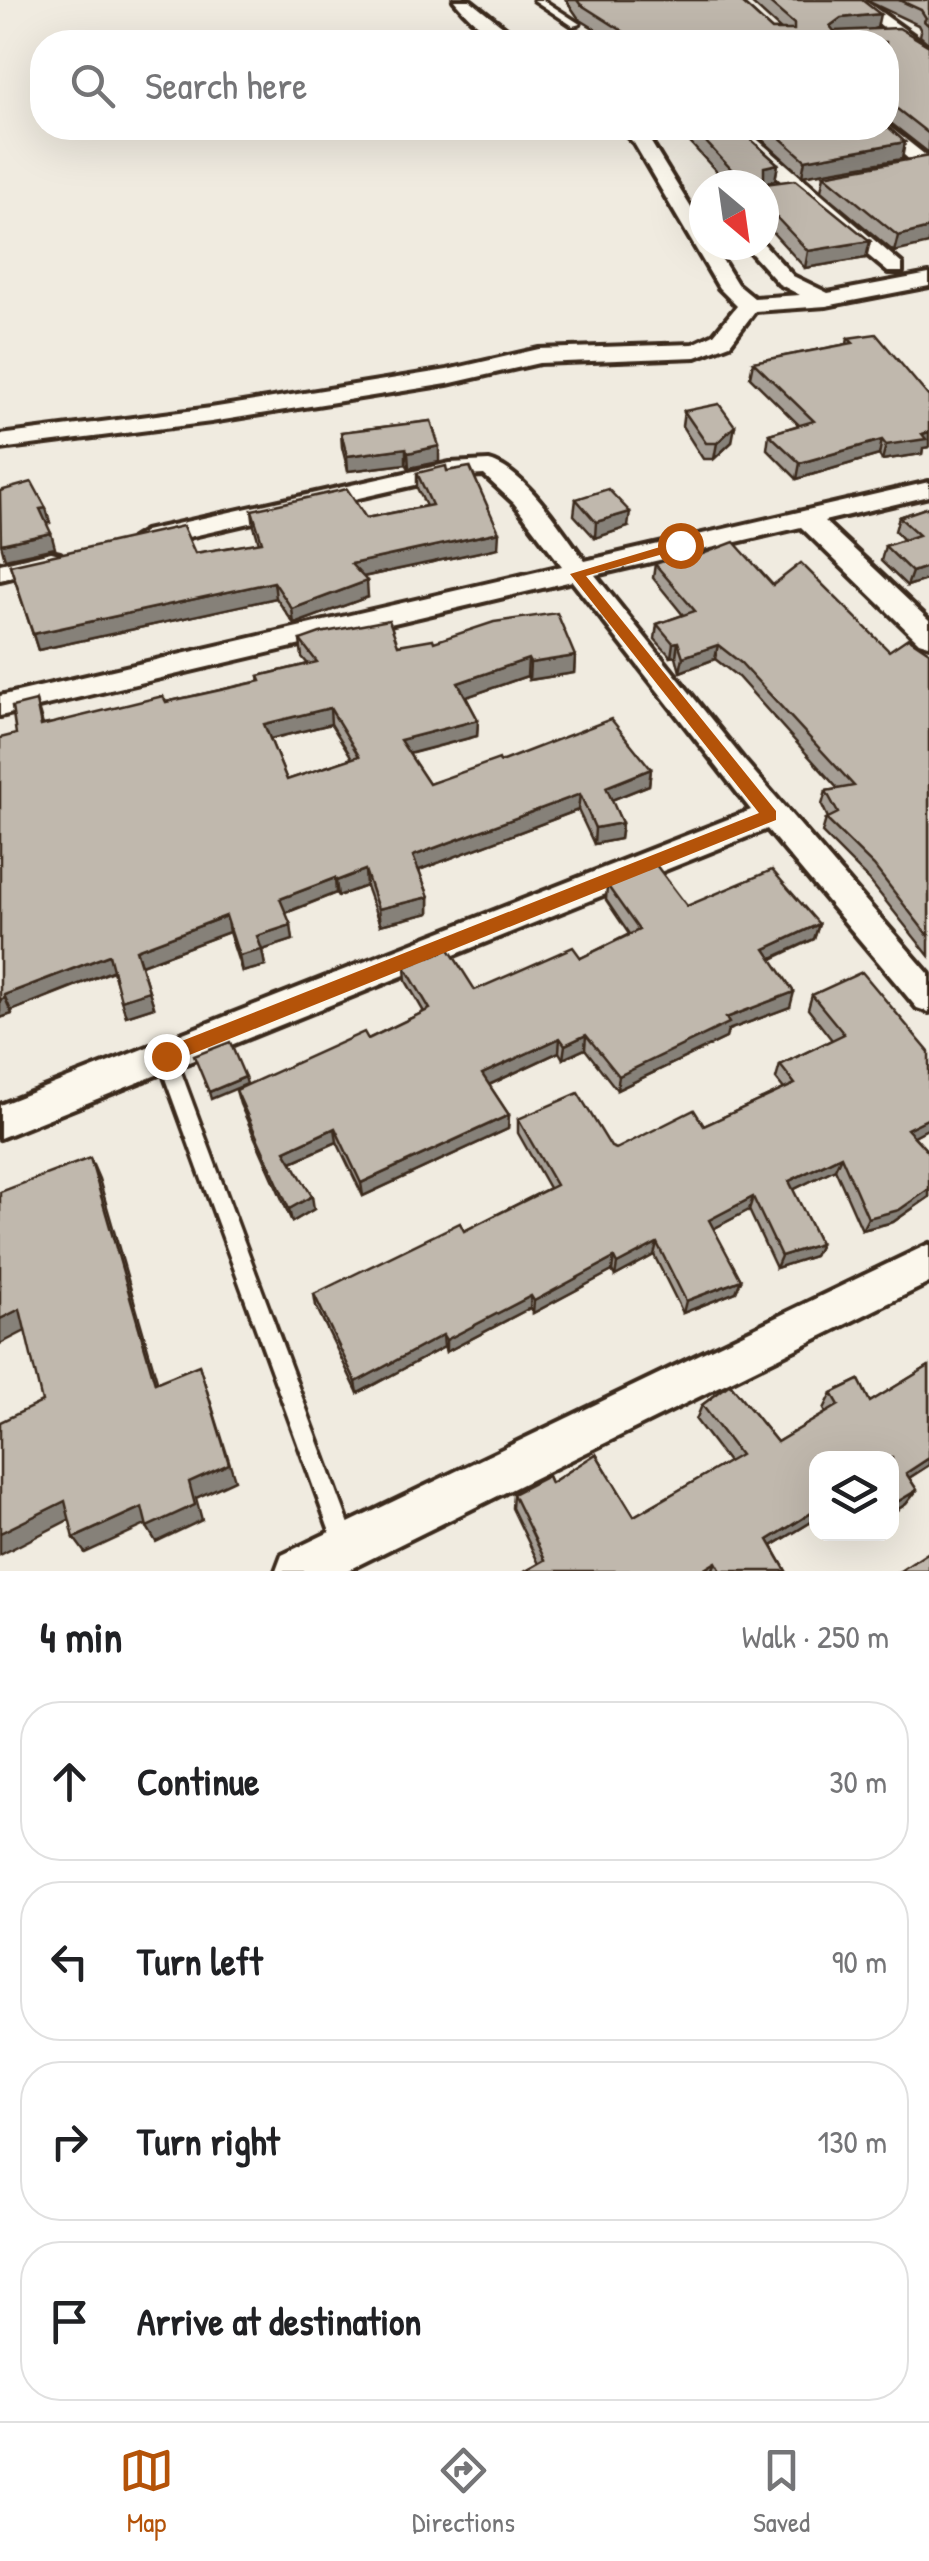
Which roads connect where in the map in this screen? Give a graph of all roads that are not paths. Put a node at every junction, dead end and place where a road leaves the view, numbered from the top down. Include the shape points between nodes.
1 (462, 0) edge
2 (538, 0) edge
3 (854, 0) edge
4 (576, 24) dead end
5 (497, 30) edge
6 (895, 30) edge
7 (929, 30) edge
8 (901, 34) joint
9 (929, 55) edge
10 (641, 140) edge
11 (749, 140) edge
12 (894, 140) edge
13 (920, 165) edge
14 (806, 185) junction
15 (779, 190) edge
16 (768, 260) edge
17 (895, 268) dead end
18 (929, 280) edge
19 (826, 300) junction
20 (749, 304) junction
21 (0, 442) edge
22 (929, 488) edge
23 (804, 516) junction
24 (112, 546) edge
25 (75, 555) edge
26 (0, 572) edge
27 (577, 574) junction
28 (929, 636) edge
29 (0, 706) edge
30 (770, 816) junction
31 (929, 998) edge
32 (166, 1056) junction
33 (0, 1122) edge
34 (929, 1263) edge
35 (323, 1562) edge

1 - 5 street
2 - 4 lane
3 - 6 street
7 - 8 street
8 - 9 street
10 - 20 street via 729,288
11 - 14 street
12 - 13 street
14 - 15 street
14 - 17 street
16 - 19 street via 786,280
18 - 19 street
19 - 20 street
20 - 21 street via 722,339 696,350 539,356 212,415
22 - 23 street
23 - 27 street
23 - 28 street
24 - 27 street via 478,467 517,491
25 - 26 street
27 - 29 street
27 - 30 street
30 - 31 street
30 - 32 street
32 - 33 street
32 - 35 lane
34 - 35 street

